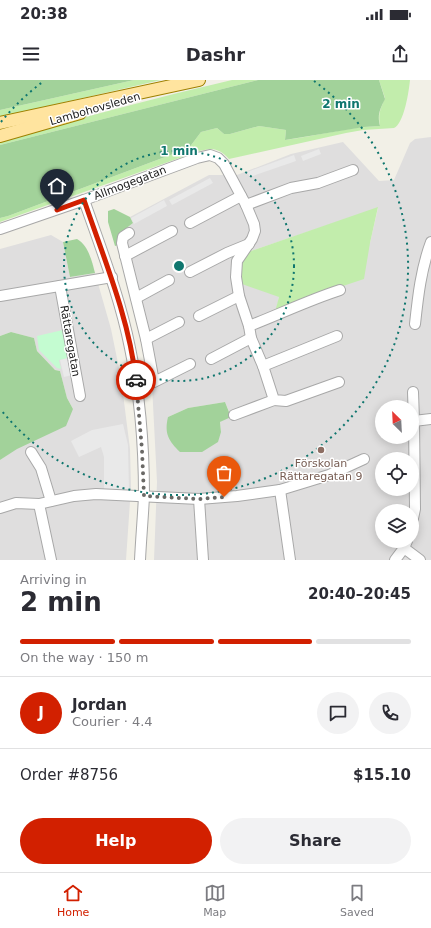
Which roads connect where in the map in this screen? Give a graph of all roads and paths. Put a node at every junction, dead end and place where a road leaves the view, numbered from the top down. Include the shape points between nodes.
1 (195, 81) edge
2 (0, 122) edge
3 (0, 136) edge
4 (353, 170) dead end
5 (84, 200) junction
6 (243, 200) junction
7 (190, 223) dead end
8 (0, 229) edge
9 (172, 230) dead end
10 (129, 233) dead end
11 (431, 242) edge
12 (249, 244) junction
13 (226, 253) junction
14 (125, 256) junction
15 (237, 262) junction
16 (190, 272) dead end
17 (112, 277) junction
18 (169, 280) dead end
19 (60, 286) junction
20 (340, 290) dead end
21 (0, 296) edge
22 (239, 296) junction
23 (136, 298) junction
24 (199, 316) dead end
25 (179, 322) dead end
26 (415, 324) dead end
27 (249, 326) junction
28 (337, 336) dead end
29 (251, 338) junction
30 (146, 339) junction
31 (212, 359) dead end
32 (190, 364) dead end
33 (263, 366) junction
34 (339, 382) dead end
35 (414, 392) dead end
36 (80, 396) dead end
37 (274, 400) junction
38 (414, 400) edge
39 (234, 415) dead end
40 (431, 419) edge
41 (419, 420) edge
42 (414, 444) edge
43 (31, 452) dead end
44 (364, 459) dead end
45 (280, 490) junction
46 (144, 496) junction
47 (199, 499) junction
48 (51, 501) junction
49 (39, 504) junction
50 (415, 504) edge
51 (0, 508) edge
52 (402, 548) edge
53 (409, 548) edge
54 (51, 560) edge
55 (140, 560) edge
56 (203, 560) edge
57 (290, 560) edge
58 (395, 560) edge
59 (420, 560) edge

1 - 2 main road, Lambohovsleden
1 - 3 main road, Lambohovsleden
4 - 6 street via 318,183
5 - 6 street, Allmogegatan via 210,155 224,164
5 - 8 street, Allmogegatan
5 - 17 street
6 - 7 street
6 - 12 street, Allmogegatan via 255,231
9 - 14 street
10 - 14 street via 122,240
11 - 26 street via 419,284
12 - 13 street
12 - 15 street, Allmogegatan
13 - 15 street
13 - 16 street
14 - 23 street
15 - 22 street
17 - 19 street
17 - 46 street via 135,373
18 - 23 street
19 - 21 street
19 - 36 street, Rättaregatan
20 - 27 street
22 - 24 street
22 - 27 street
23 - 30 street
25 - 30 street
27 - 29 street
28 - 33 street
29 - 31 street
29 - 33 street
30 - 32 street via 154,382
33 - 37 street
34 - 37 street via 286,401
35 - 38 street
37 - 39 street
40 - 41 street
42 - 50 street
43 - 48 street via 40,468
44 - 45 street via 329,475
45 - 47 street
45 - 57 street
46 - 47 street
46 - 48 street via 96,494
46 - 55 street
47 - 56 street
48 - 49 street
49 - 51 street via 16,503
49 - 54 street
52 - 58 street
53 - 59 street

